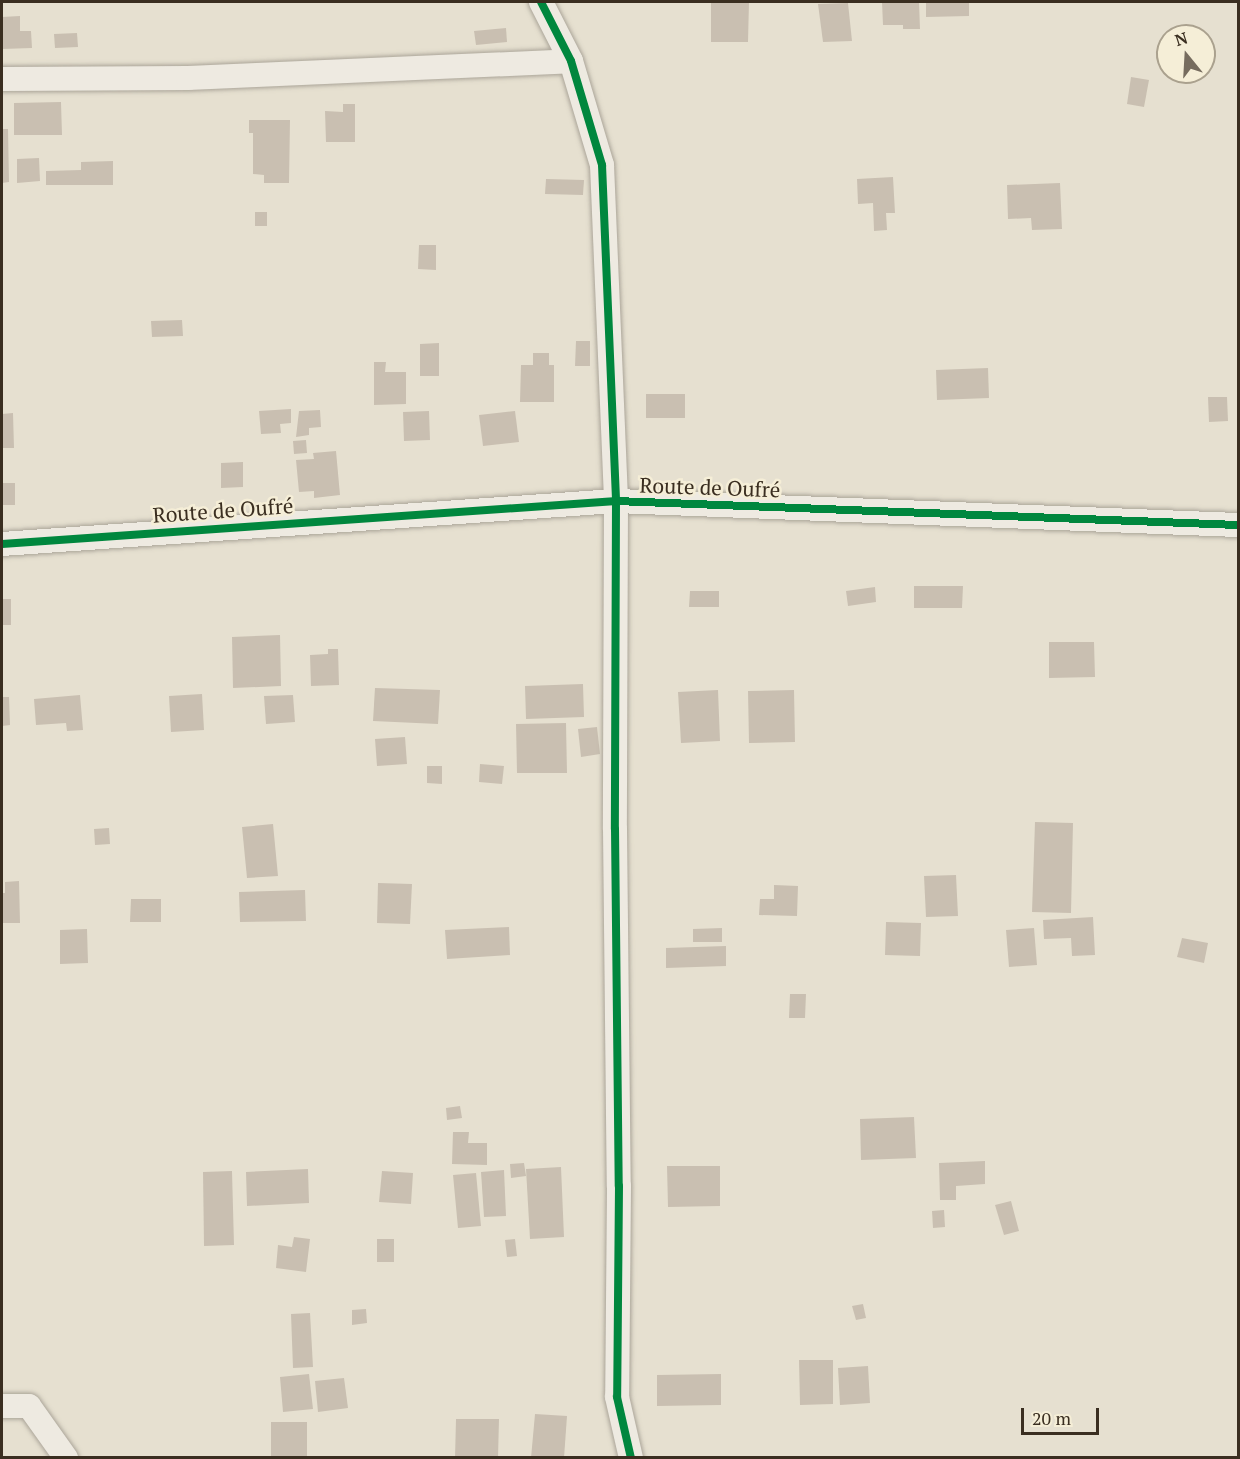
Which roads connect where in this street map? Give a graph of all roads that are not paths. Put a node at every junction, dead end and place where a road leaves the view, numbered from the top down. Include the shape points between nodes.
1 (541, 2) edge
2 (571, 61) junction
3 (2, 79) edge
4 (616, 501) junction
5 (1239, 525) edge
6 (2, 544) edge
7 (2, 1406) edge
8 (66, 1458) edge
9 (631, 1458) edge

1 - 2 street
2 - 3 street via 188,78
2 - 4 street via 603,165
4 - 5 street, Route de Oufré
4 - 6 street, Route de Oufré
4 - 9 street via 616,1397
7 - 8 street via 29,1406

